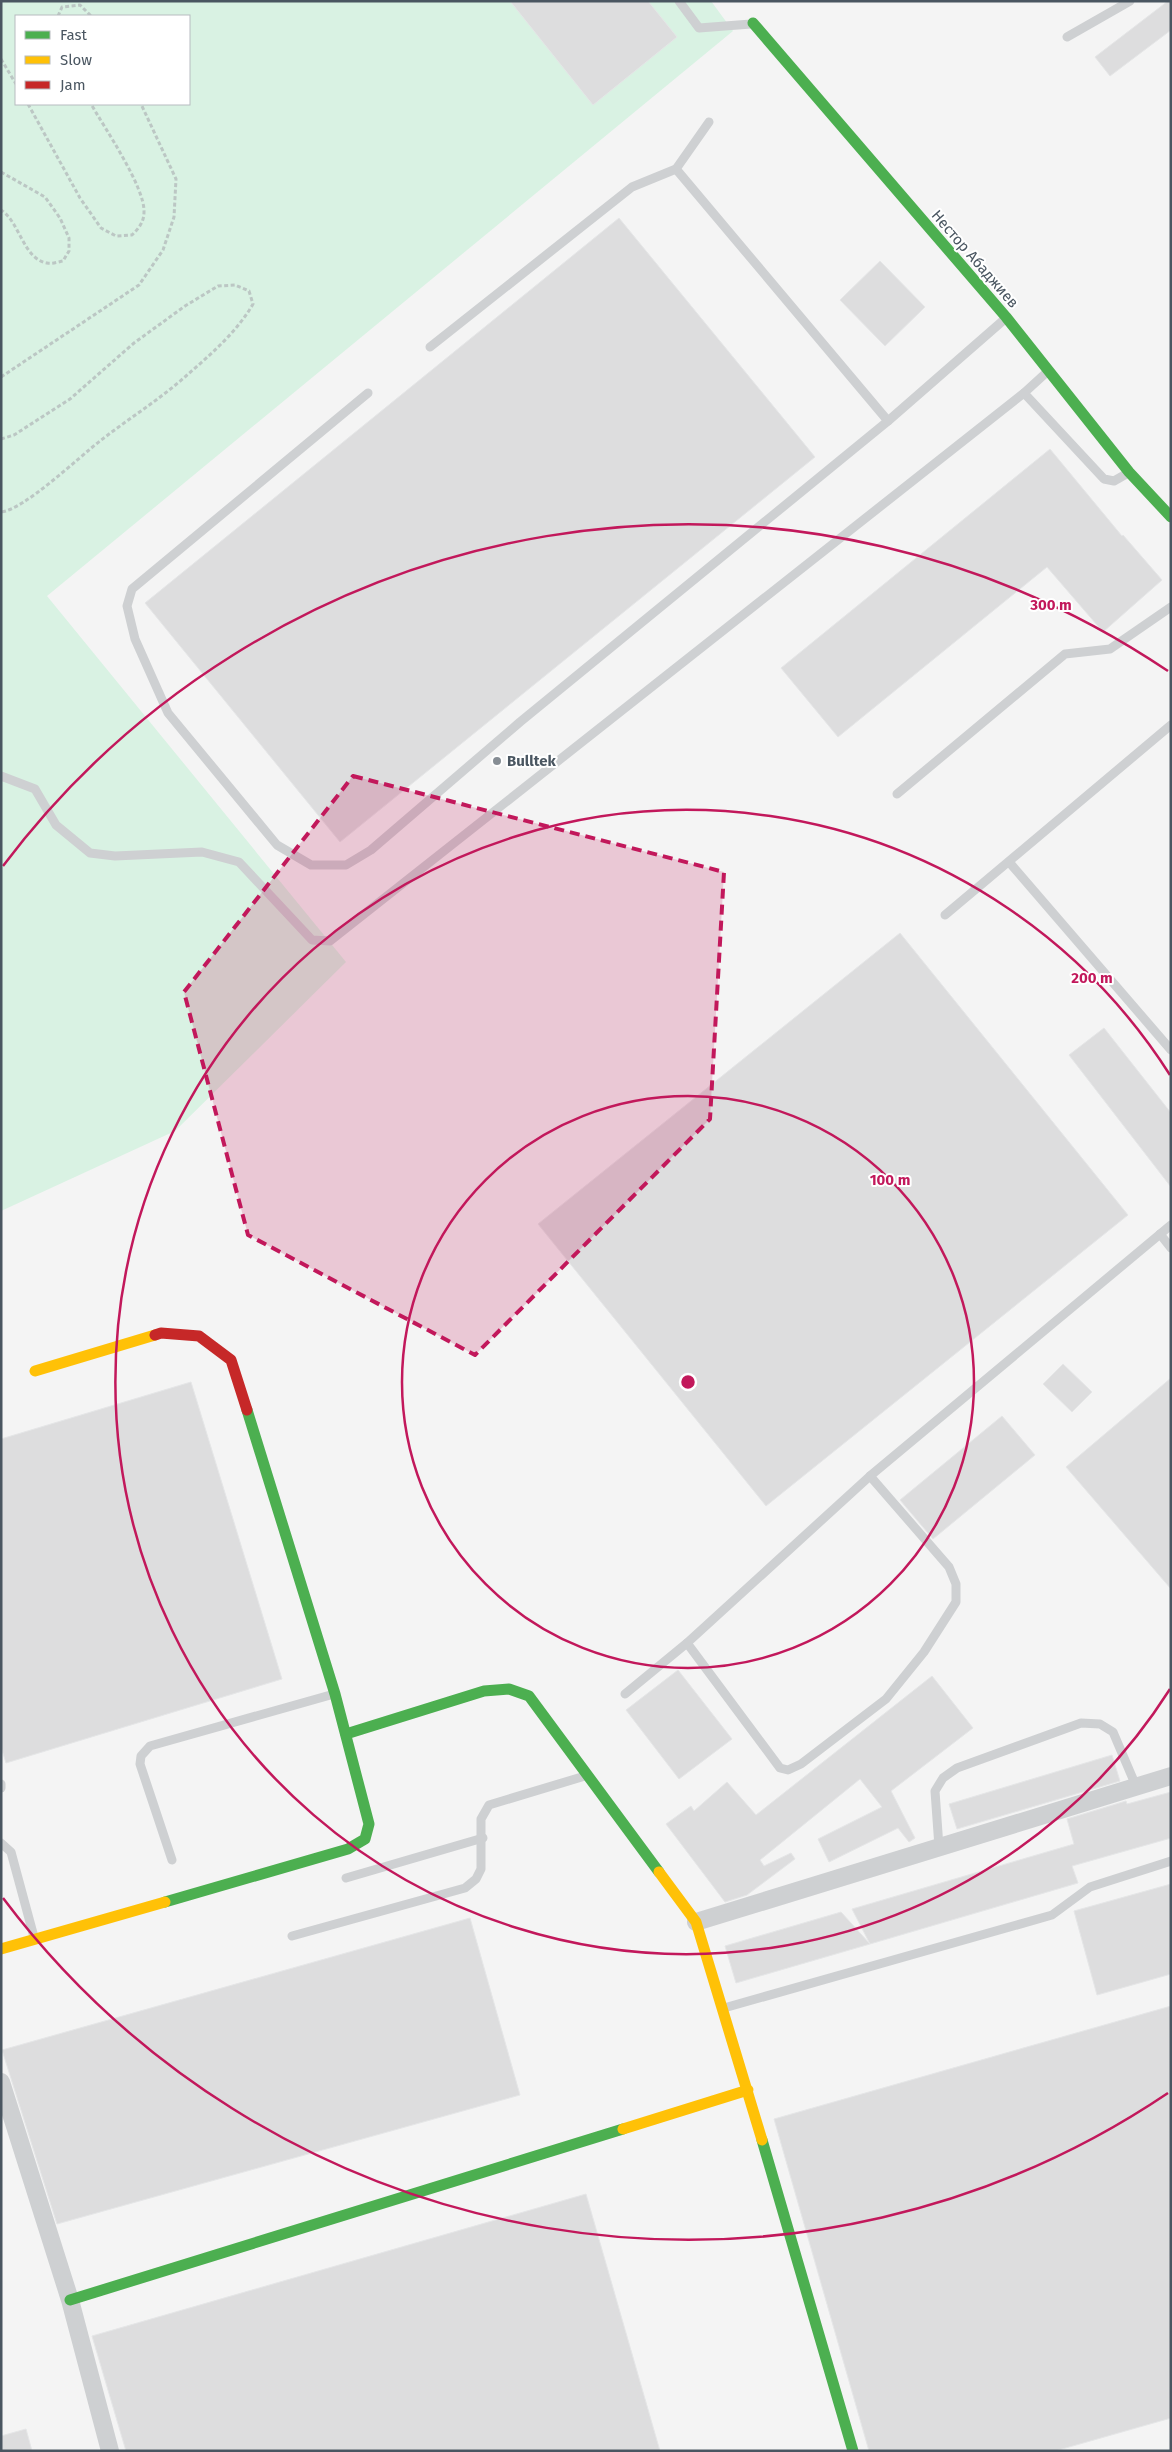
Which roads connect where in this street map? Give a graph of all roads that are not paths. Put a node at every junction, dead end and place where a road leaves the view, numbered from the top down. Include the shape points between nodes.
1 (679, 1) edge
2 (1130, 1) edge
3 (754, 23) joint
4 (1067, 37) dead end
5 (709, 122) dead end
6 (676, 169) junction
7 (1006, 317) junction
8 (430, 347) dead end
9 (1049, 370) junction
10 (368, 393) dead end
11 (1024, 393) junction
12 (888, 421) junction
13 (1129, 472) junction
14 (1171, 517) edge
15 (1171, 607) edge
16 (1171, 725) edge
17 (1, 776) edge
18 (896, 794) dead end
19 (1009, 862) junction
20 (946, 915) dead end
21 (1171, 1050) edge
22 (1171, 1225) edge
23 (1160, 1234) junction
24 (1171, 1248) edge
25 (35, 1371) dead end
26 (870, 1476) junction
27 (688, 1643) junction
28 (334, 1694) junction
29 (625, 1694) dead end
30 (346, 1734) junction
31 (588, 1776) junction
32 (1171, 1776) edge
33 (1, 1784) edge
34 (1136, 1786) junction
35 (1, 1788) edge
36 (483, 1838) junction
37 (1, 1844) edge
38 (939, 1847) junction
39 (172, 1860) dead end
40 (1171, 1862) edge
41 (346, 1878) dead end
42 (696, 1922) junction
43 (292, 1936) dead end
44 (35, 1940) junction
45 (1, 1950) edge
46 (724, 2008) junction
47 (1, 2082) edge
48 (748, 2090) junction
49 (70, 2300) junction
50 (110, 2451) edge
51 (853, 2451) edge

1 - 3 lane via 699,28
2 - 4 lane
3 - 7 street, Нестор Абаджиев
5 - 6 lane
6 - 8 lane via 632,187
6 - 12 lane
7 - 9 street, Нестор Абаджиев
7 - 12 lane
9 - 11 lane
9 - 13 street, Нестор Абаджиев
10 - 12 lane via 132,589 126,606 135,639 168,713 277,845 311,865 346,865 371,850 520,722
11 - 13 lane via 1104,479 1114,481
11 - 17 lane via 330,941 312,940 239,862 202,852 115,856 90,853 56,824 36,789
13 - 14 street, Нестор Абаджиев
15 - 18 lane via 1110,649 1065,654
16 - 19 lane
19 - 20 lane
19 - 21 lane
22 - 23 lane
23 - 24 lane
23 - 26 lane
25 - 28 street via 161,1334 199,1336 231,1360
26 - 27 lane
26 - 27 lane via 949,1567 956,1584 956,1602 924,1652 886,1699 801,1764 788,1770 780,1768
27 - 29 lane
28 - 30 street
28 - 39 lane via 150,1746 141,1756 140,1764
30 - 31 street via 484,1691 509,1689 529,1696
30 - 44 street via 369,1824 364,1839 348,1849
31 - 36 lane via 489,1805 482,1819
31 - 42 street
32 - 34 street
33 - 35 lane
34 - 38 street
34 - 38 lane via 1113,1732 1100,1724 1081,1724 957,1768 943,1778 936,1791
36 - 41 lane
36 - 43 lane via 481,1869 476,1879 465,1888
37 - 44 lane via 11,1852
38 - 42 street
40 - 46 lane via 1090,1887 1052,1915
42 - 46 street
44 - 45 street
46 - 48 street
47 - 49 street
48 - 49 street
48 - 51 street
49 - 50 street

